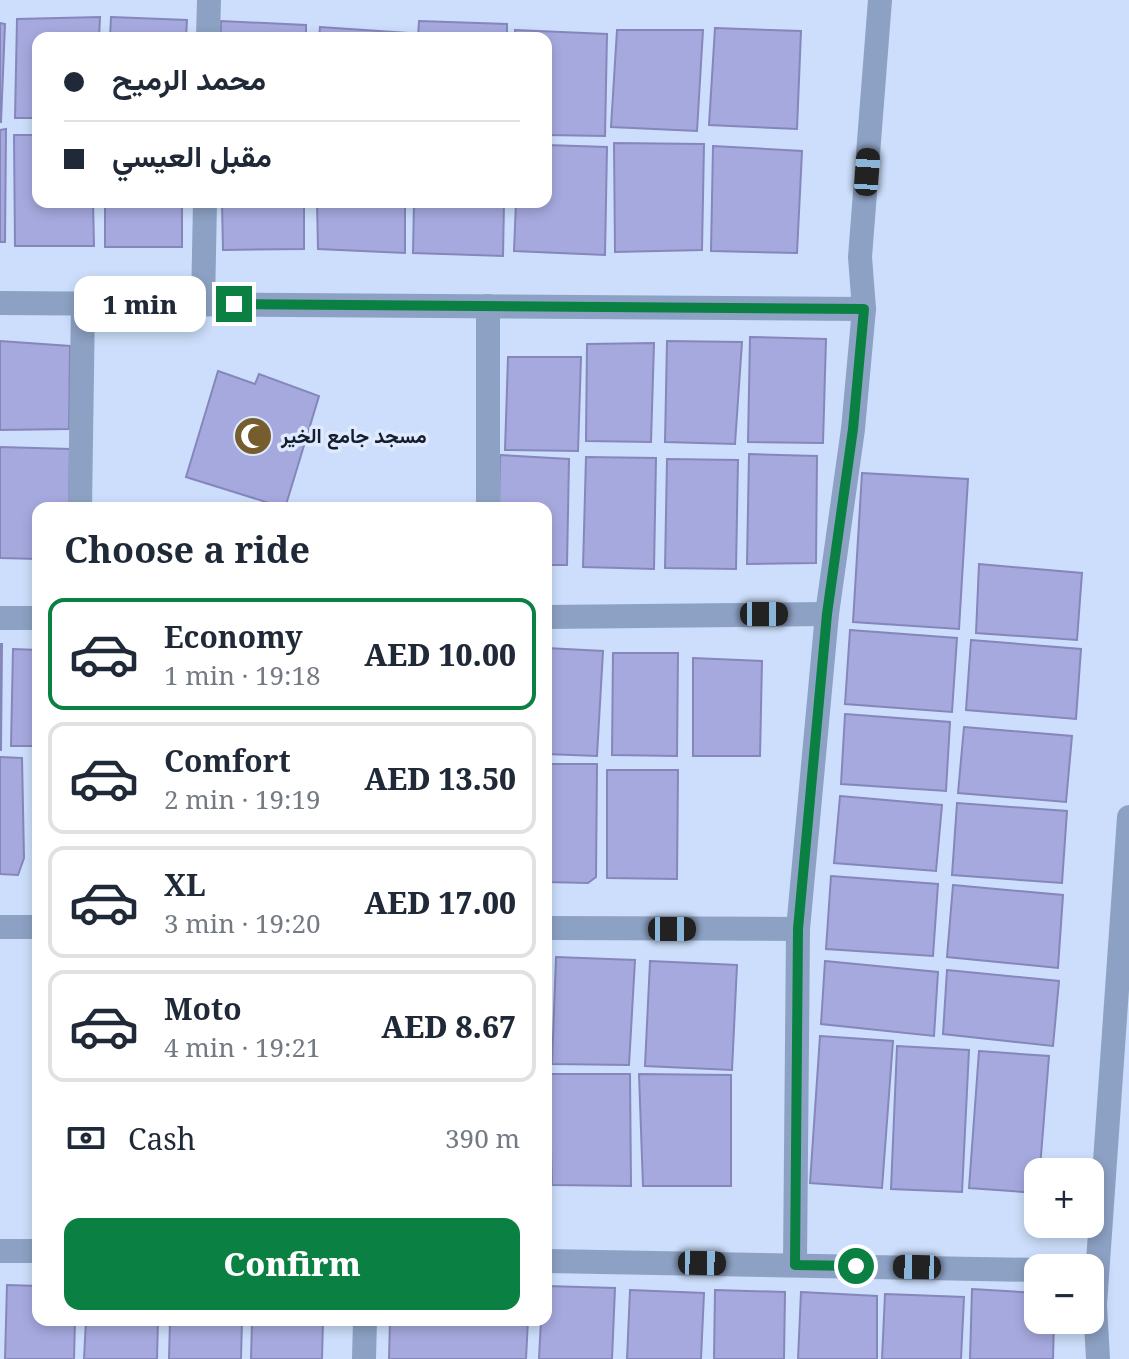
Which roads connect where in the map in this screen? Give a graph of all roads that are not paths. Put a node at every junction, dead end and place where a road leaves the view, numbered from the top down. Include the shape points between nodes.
1 (209, 0) edge
2 (880, 0) edge
3 (208, 32) edge
4 (205, 208) edge
5 (0, 303) edge
6 (83, 304) junction
7 (203, 304) junction
8 (488, 306) junction
9 (864, 309) junction
10 (80, 502) edge
11 (488, 502) edge
12 (827, 614) junction
13 (552, 617) edge
14 (0, 618) edge
15 (32, 618) edge
16 (1129, 817) edge
17 (0, 927) edge
18 (32, 927) edge
19 (552, 928) edge
20 (798, 929) junction
21 (0, 1251) edge
22 (32, 1251) edge
23 (1095, 1254) edge
24 (552, 1261) edge
25 (795, 1265) junction
26 (1024, 1270) edge
27 (365, 1326) edge
28 (1097, 1334) edge
29 (364, 1359) edge
30 (1098, 1359) edge

1 - 3 street
2 - 9 street via 860,257
4 - 7 street
5 - 6 street
6 - 7 street
6 - 10 street
7 - 8 street
8 - 9 street
8 - 11 street
9 - 12 street
12 - 13 street
12 - 20 street
14 - 15 street
16 - 23 street
17 - 18 street
19 - 20 street
20 - 25 street
21 - 22 street
24 - 25 street
25 - 26 street
27 - 29 street
28 - 30 street

